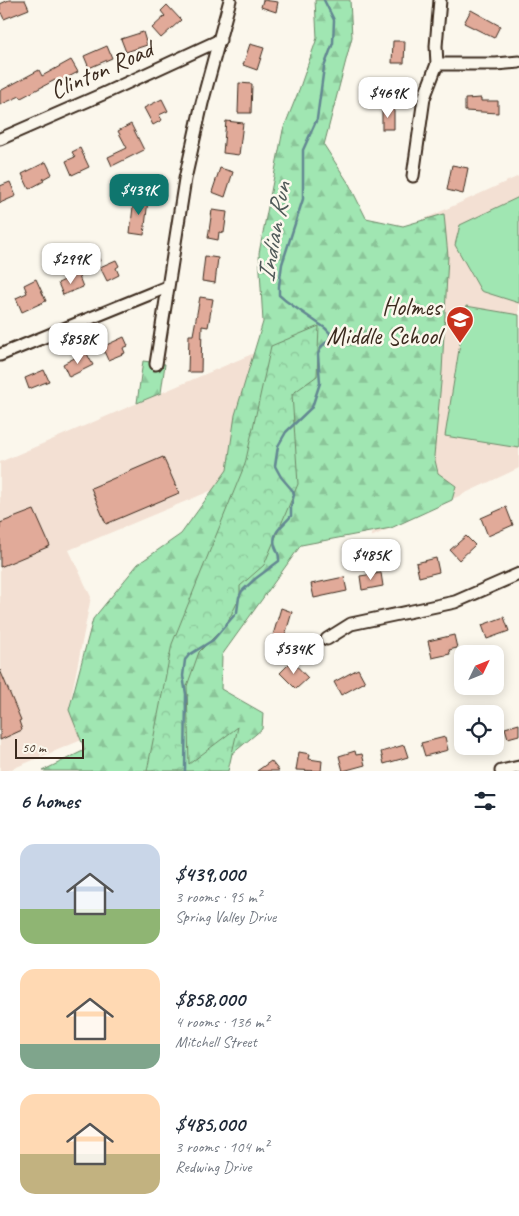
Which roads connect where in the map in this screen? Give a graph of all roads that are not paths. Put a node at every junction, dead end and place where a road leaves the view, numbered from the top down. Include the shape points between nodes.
1 (230, 0) edge
2 (440, 0) edge
3 (220, 40) junction
4 (519, 62) edge
5 (437, 64) junction
6 (0, 139) edge
7 (413, 176) dead end
8 (167, 287) junction
9 (0, 355) edge
10 (156, 364) dead end
11 (519, 574) edge
12 (327, 638) dead end
13 (519, 767) edge
14 (501, 771) edge

1 - 3 street
2 - 5 street
3 - 6 street, Clinton Road
3 - 8 street via 194,135
4 - 5 street
5 - 7 street via 424,98
8 - 9 street
8 - 10 street
11 - 12 street via 455,602 351,624
13 - 14 street

